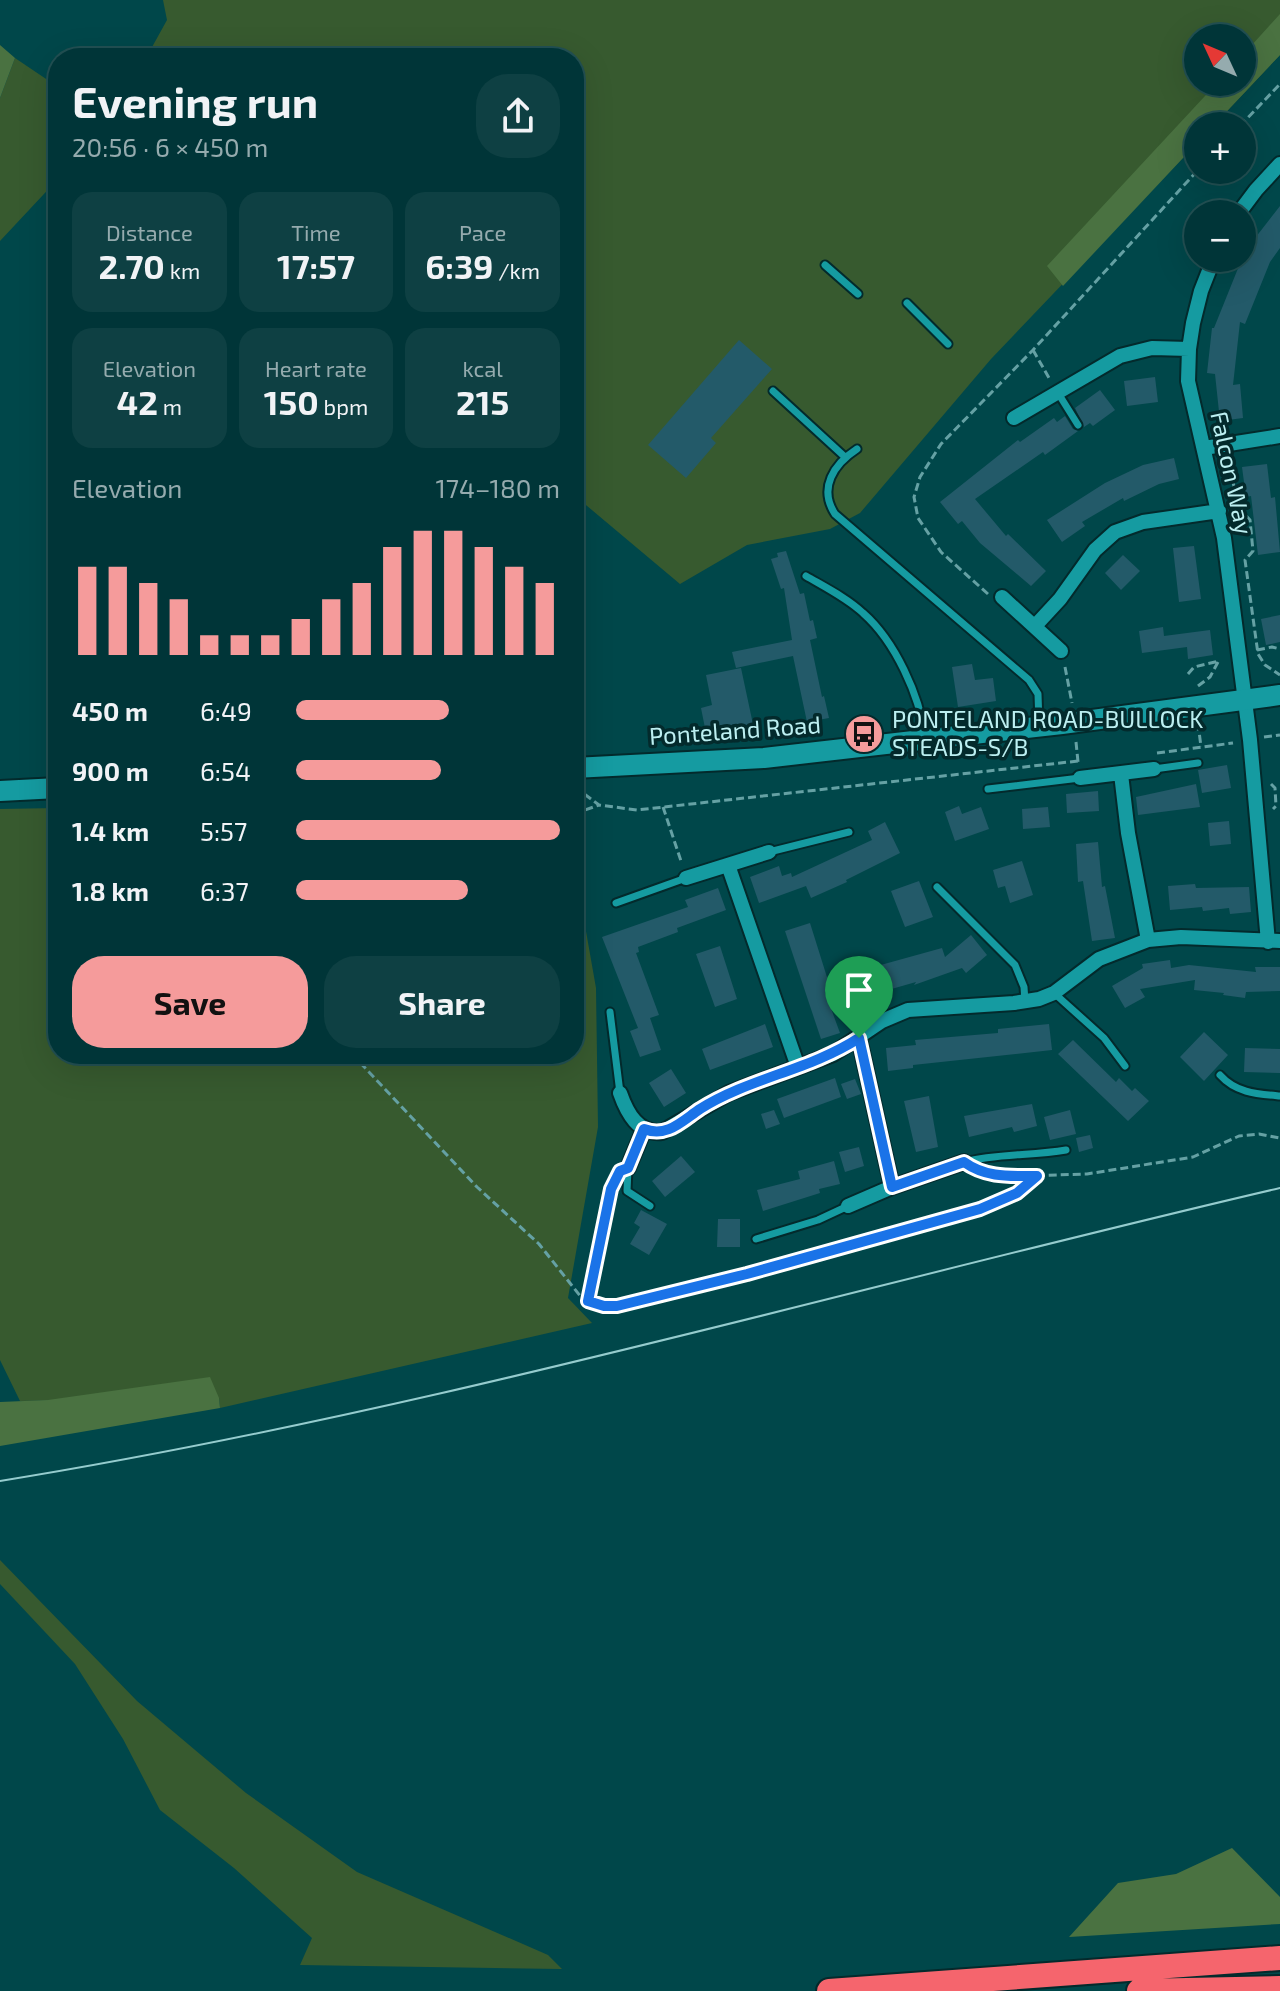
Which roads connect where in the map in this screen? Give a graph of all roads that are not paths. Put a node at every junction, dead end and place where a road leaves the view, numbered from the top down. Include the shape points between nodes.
1 (1280, 164) edge
2 (1248, 200) edge
3 (825, 265) dead end
4 (1208, 272) edge
5 (858, 294) dead end
6 (907, 303) dead end
7 (948, 344) dead end
8 (1189, 349) junction
9 (773, 391) dead end
10 (1057, 392) junction
11 (1014, 418) dead end
12 (1078, 425) dead end
13 (1280, 436) edge
14 (1204, 448) junction
15 (857, 449) dead end
16 (845, 457) junction
17 (1219, 511) junction
18 (806, 576) dead end
19 (1002, 597) road end
20 (1035, 626) junction
21 (1061, 651) road end
22 (1280, 695) edge
23 (1244, 700) junction
24 (1039, 726) junction
25 (926, 739) junction
26 (1198, 763) dead end
27 (584, 767) edge
28 (1154, 769) joint
29 (1121, 774) junction
30 (1080, 778) joint
31 (48, 789) edge
32 (988, 789) dead end
33 (0, 791) edge
34 (849, 832) dead end
35 (769, 852) joint
36 (728, 865) junction
37 (685, 874) joint
38 (937, 887) dead end
39 (616, 903) dead end
40 (1148, 940) junction
41 (1274, 941) edge
42 (1054, 993) junction
43 (1025, 1002) junction
44 (610, 1012) dead end
45 (859, 1038) junction
46 (1125, 1066) dead end
47 (798, 1067) junction
48 (1220, 1075) dead end
49 (620, 1093) joint
50 (1280, 1096) edge
51 (644, 1129) junction
52 (1066, 1150) dead end
53 (964, 1162) joint
54 (628, 1168) joint
55 (892, 1187) junction
56 (650, 1206) dead end
57 (848, 1206) joint
58 (756, 1239) dead end
59 (1280, 1958) edge
60 (1280, 1988) edge
61 (829, 1991) edge
62 (1139, 1991) edge

1 - 2 street
3 - 5 lane
4 - 8 street, Falcon Way
6 - 7 lane
8 - 10 street via 1136,350
8 - 14 street, Falcon Way via 1188,381
9 - 16 lane
10 - 11 street
10 - 12 lane
13 - 14 street
14 - 17 street, Falcon Way
15 - 16 lane
16 - 24 lane via 828,485 835,514 1029,680 1038,694
17 - 20 street via 1143,522 1115,532
17 - 23 street, Falcon Way
18 - 25 lane via 861,610 883,634 918,699
19 - 20 street
20 - 21 street
22 - 23 main road, Ponteland Road
23 - 24 main road, Ponteland Road
23 - 41 street, Falcon Way
24 - 25 main road, Ponteland Road
25 - 27 main road, Ponteland Road via 764,758
26 - 28 lane
28 - 29 street
29 - 30 street
29 - 40 street
30 - 32 lane
31 - 33 main road
34 - 35 lane
35 - 36 street
36 - 37 street
36 - 47 street
37 - 39 lane
38 - 43 lane via 1015,965
40 - 41 street
40 - 42 street via 1099,959
42 - 43 street
42 - 46 lane via 1104,1038
43 - 45 street via 908,1010
44 - 49 lane
45 - 47 street
45 - 55 street
47 - 51 street via 729,1093 669,1129
48 - 50 lane via 1233,1088
49 - 51 street via 631,1117
51 - 54 street
52 - 53 lane
53 - 55 street
54 - 56 lane via 627,1191
55 - 57 street
57 - 58 lane
59 - 61 highway
60 - 62 highway

